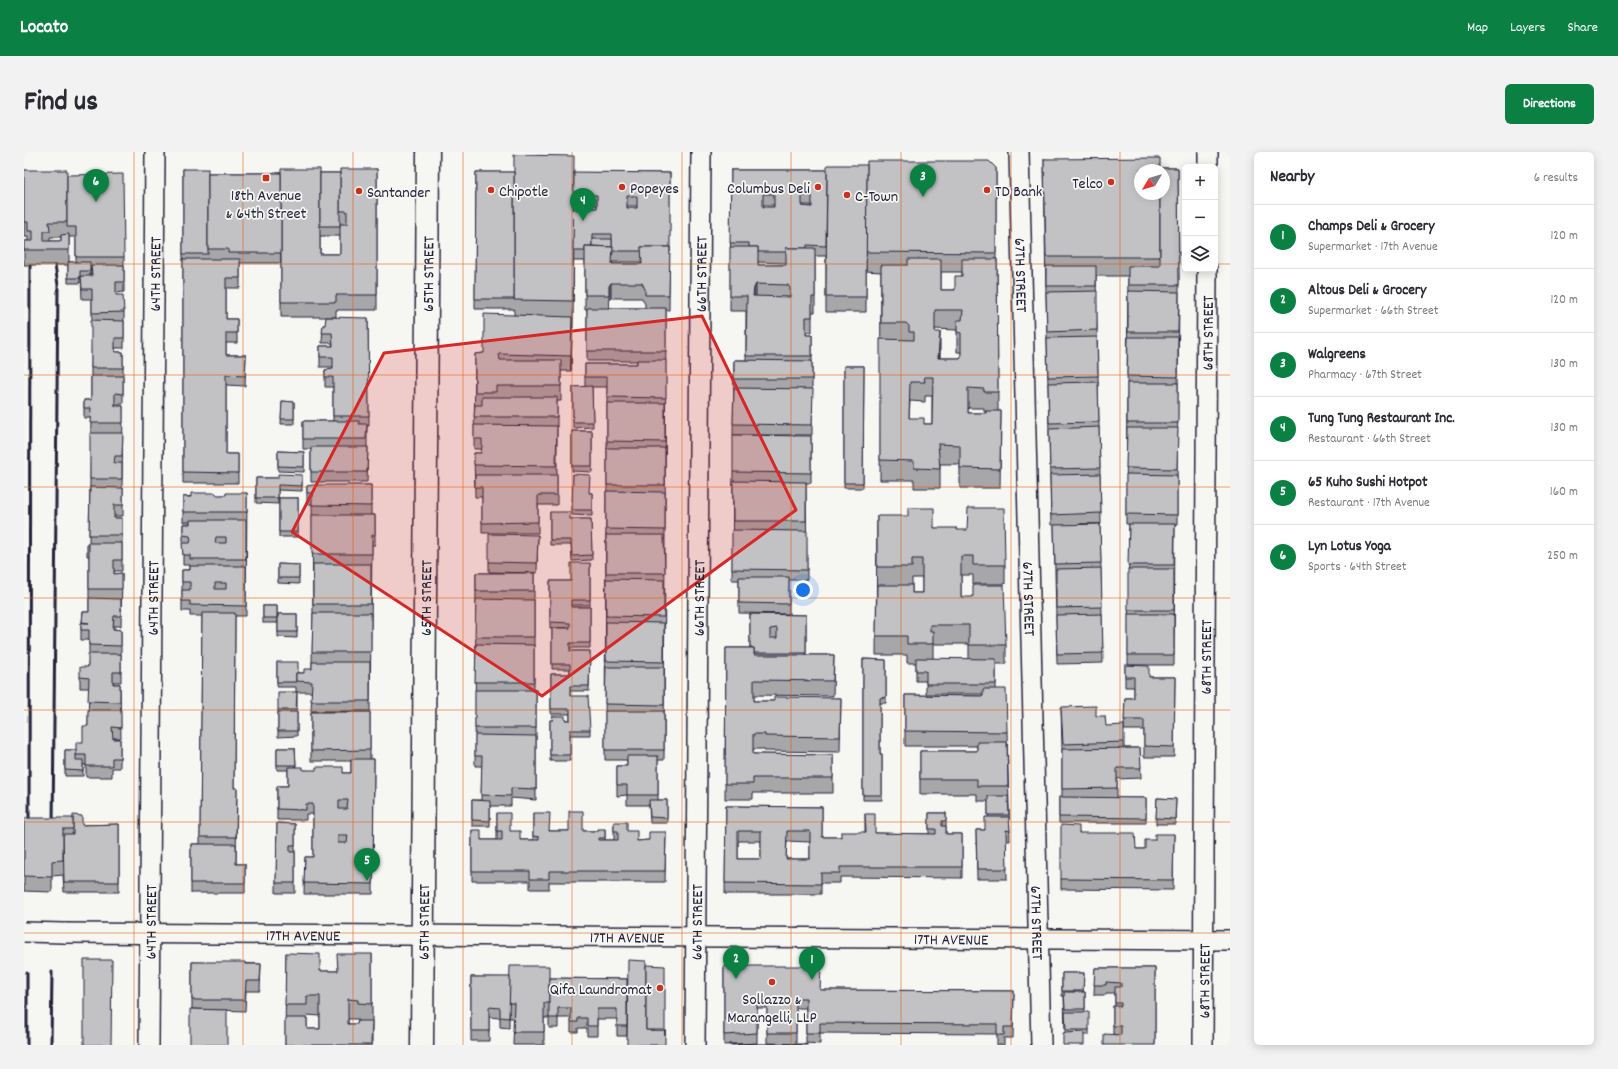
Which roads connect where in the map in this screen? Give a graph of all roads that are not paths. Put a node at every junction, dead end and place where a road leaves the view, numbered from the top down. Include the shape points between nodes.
1 (155, 152) edge
2 (428, 152) edge
3 (701, 152) edge
4 (1019, 152) edge
5 (1208, 152) edge
6 (1208, 164) edge
7 (1207, 272) edge
8 (24, 932) edge
9 (150, 933) junction
10 (423, 935) junction
11 (696, 937) junction
12 (1038, 940) junction
13 (1203, 940) junction
14 (1230, 940) edge
15 (149, 1045) edge
16 (422, 1045) edge
17 (695, 1045) edge
18 (1041, 1045) edge
19 (1203, 1045) edge

1 - 9 street, 64TH STREET
2 - 10 main road, 65TH STREET
3 - 11 street, 66TH STREET
4 - 12 street, 67TH STREET
5 - 6 street
7 - 13 street, 68TH STREET
8 - 9 street, 17TH AVENUE, bridge
9 - 10 street, 17TH AVENUE
9 - 15 street, 64TH STREET
10 - 11 street, 17TH AVENUE
10 - 16 main road, 65TH STREET
11 - 12 street, 17TH AVENUE
11 - 17 street, 66TH STREET
12 - 13 street, 17TH AVENUE
12 - 18 street, 67TH STREET
13 - 14 street, 17TH AVENUE
13 - 19 street, 68TH STREET

